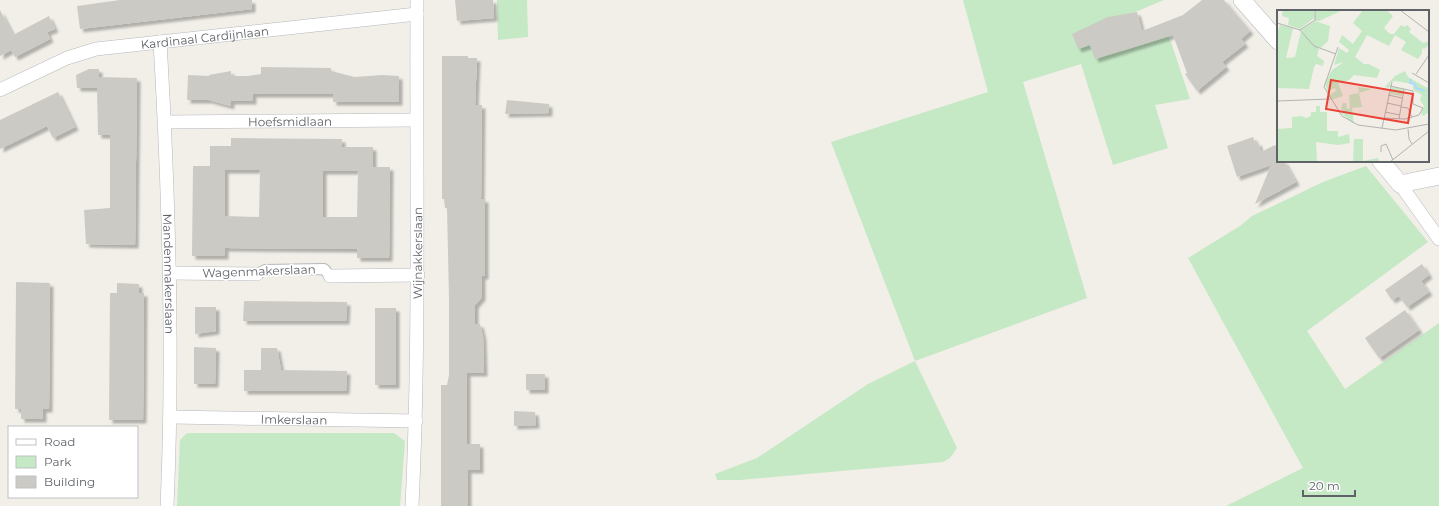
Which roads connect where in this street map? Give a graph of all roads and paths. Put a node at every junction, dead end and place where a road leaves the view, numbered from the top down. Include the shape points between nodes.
1 (417, 0) edge
2 (1242, 0) edge
3 (417, 14) junction
4 (1277, 41) edge
5 (160, 42) junction
6 (0, 90) edge
7 (416, 120) junction
8 (165, 122) junction
9 (1382, 162) edge
10 (1439, 176) edge
11 (1400, 184) junction
12 (1439, 238) edge
13 (170, 273) junction
14 (257, 274) joint
15 (418, 275) junction
16 (330, 276) joint
17 (171, 417) junction
18 (416, 421) junction
19 (167, 506) edge
20 (412, 506) edge

1 - 3 street, Wijnakkerslaan
2 - 4 street
3 - 5 street, Kardinaal Cardijnlaan
3 - 7 street, Wijnakkerslaan
5 - 6 street, Kardinaal Cardijnlaan via 96,49 74,56
5 - 8 street, Mandenmakerslaan
7 - 8 street, Hoefsmidlaan
7 - 15 street, Wijnakkerslaan
8 - 13 street, Mandenmakerslaan
9 - 11 street
10 - 11 street
11 - 12 street
13 - 14 street, Wagenmakerslaan
13 - 17 street, Mandenmakerslaan
14 - 16 street, Wagenmakerslaan via 266,270 324,269
15 - 16 street, Wagenmakerslaan
15 - 18 street, Wijnakkerslaan
17 - 18 street, Imkerslaan
17 - 19 street, Mandenmakerslaan
18 - 20 street, Wijnakkerslaan

